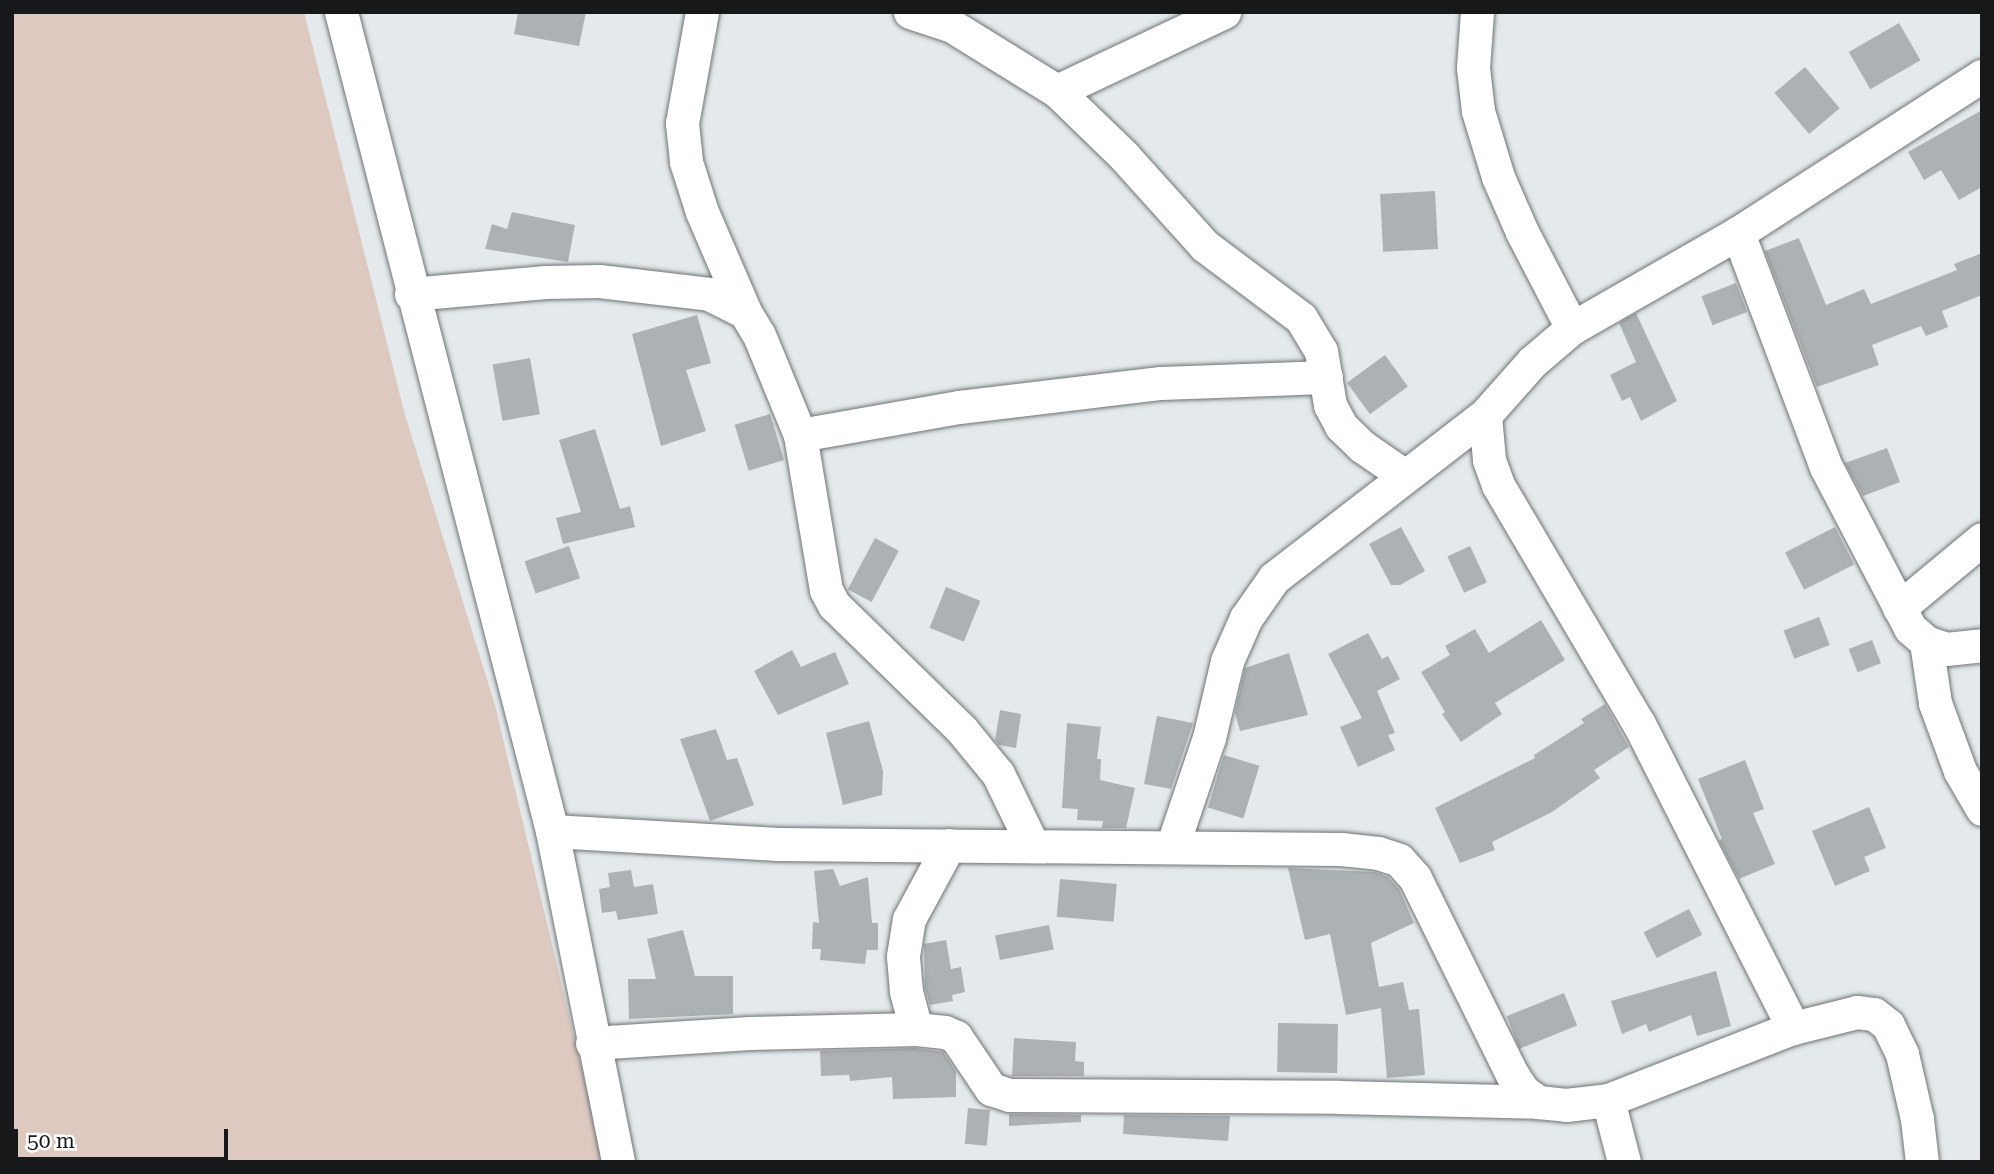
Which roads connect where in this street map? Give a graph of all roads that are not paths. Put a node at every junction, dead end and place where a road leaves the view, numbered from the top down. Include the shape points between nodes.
1 (341, 12) edge
2 (702, 12) edge
3 (910, 12) edge
4 (1224, 12) edge
5 (1477, 12) edge
6 (1982, 76) edge
7 (1057, 90) junction
8 (1738, 233) junction
9 (411, 294) junction
10 (746, 312) junction
11 (1572, 328) junction
12 (1326, 377) junction
13 (1485, 415) junction
14 (800, 435) junction
15 (1405, 476) junction
16 (1982, 539) edge
17 (1899, 608) junction
18 (1926, 642) junction
19 (1982, 645) edge
20 (1982, 810) edge
21 (552, 831) junction
22 (949, 845) junction
23 (1033, 846) junction
24 (1172, 847) junction
25 (1793, 1028) junction
26 (916, 1029) junction
27 (593, 1043) junction
28 (1608, 1100) junction
29 (1538, 1102) junction
30 (618, 1162) edge
31 (1624, 1162) edge
32 (1922, 1162) edge

1 - 9 street
2 - 10 street via 682,122 686,162 702,212
3 - 7 street via 951,26
4 - 7 street
5 - 11 street via 1473,68 1478,111 1503,188
6 - 8 street
7 - 12 street via 1205,246 1301,318 1321,351
8 - 11 street
8 - 17 street via 1826,467
9 - 10 street via 599,281 709,294
9 - 21 street
10 - 14 street
11 - 13 street via 1532,362
12 - 14 street via 1161,383 959,407
12 - 15 street via 1330,405 1342,426
13 - 15 street
13 - 25 street via 1489,460 1498,485 1639,724
14 - 23 street via 826,590 834,604 962,730 991,765 1022,817
15 - 24 street via 1274,578 1246,618 1227,661 1209,738
16 - 17 street
17 - 18 street via 1910,628
18 - 19 street via 1946,649
18 - 20 street via 1936,703 1959,771
21 - 22 street via 778,844
21 - 27 street
22 - 23 street
22 - 26 street via 923,889 907,931 903,956 906,991
23 - 24 street
24 - 29 street via 1341,849 1399,860 1415,878 1512,1074 1523,1091
25 - 28 street
25 - 32 street via 1857,1012 1874,1014 1888,1025 1902,1054
26 - 27 street
26 - 29 street via 956,1037 991,1089 1009,1095
27 - 30 street
28 - 29 street via 1566,1105
28 - 31 street

